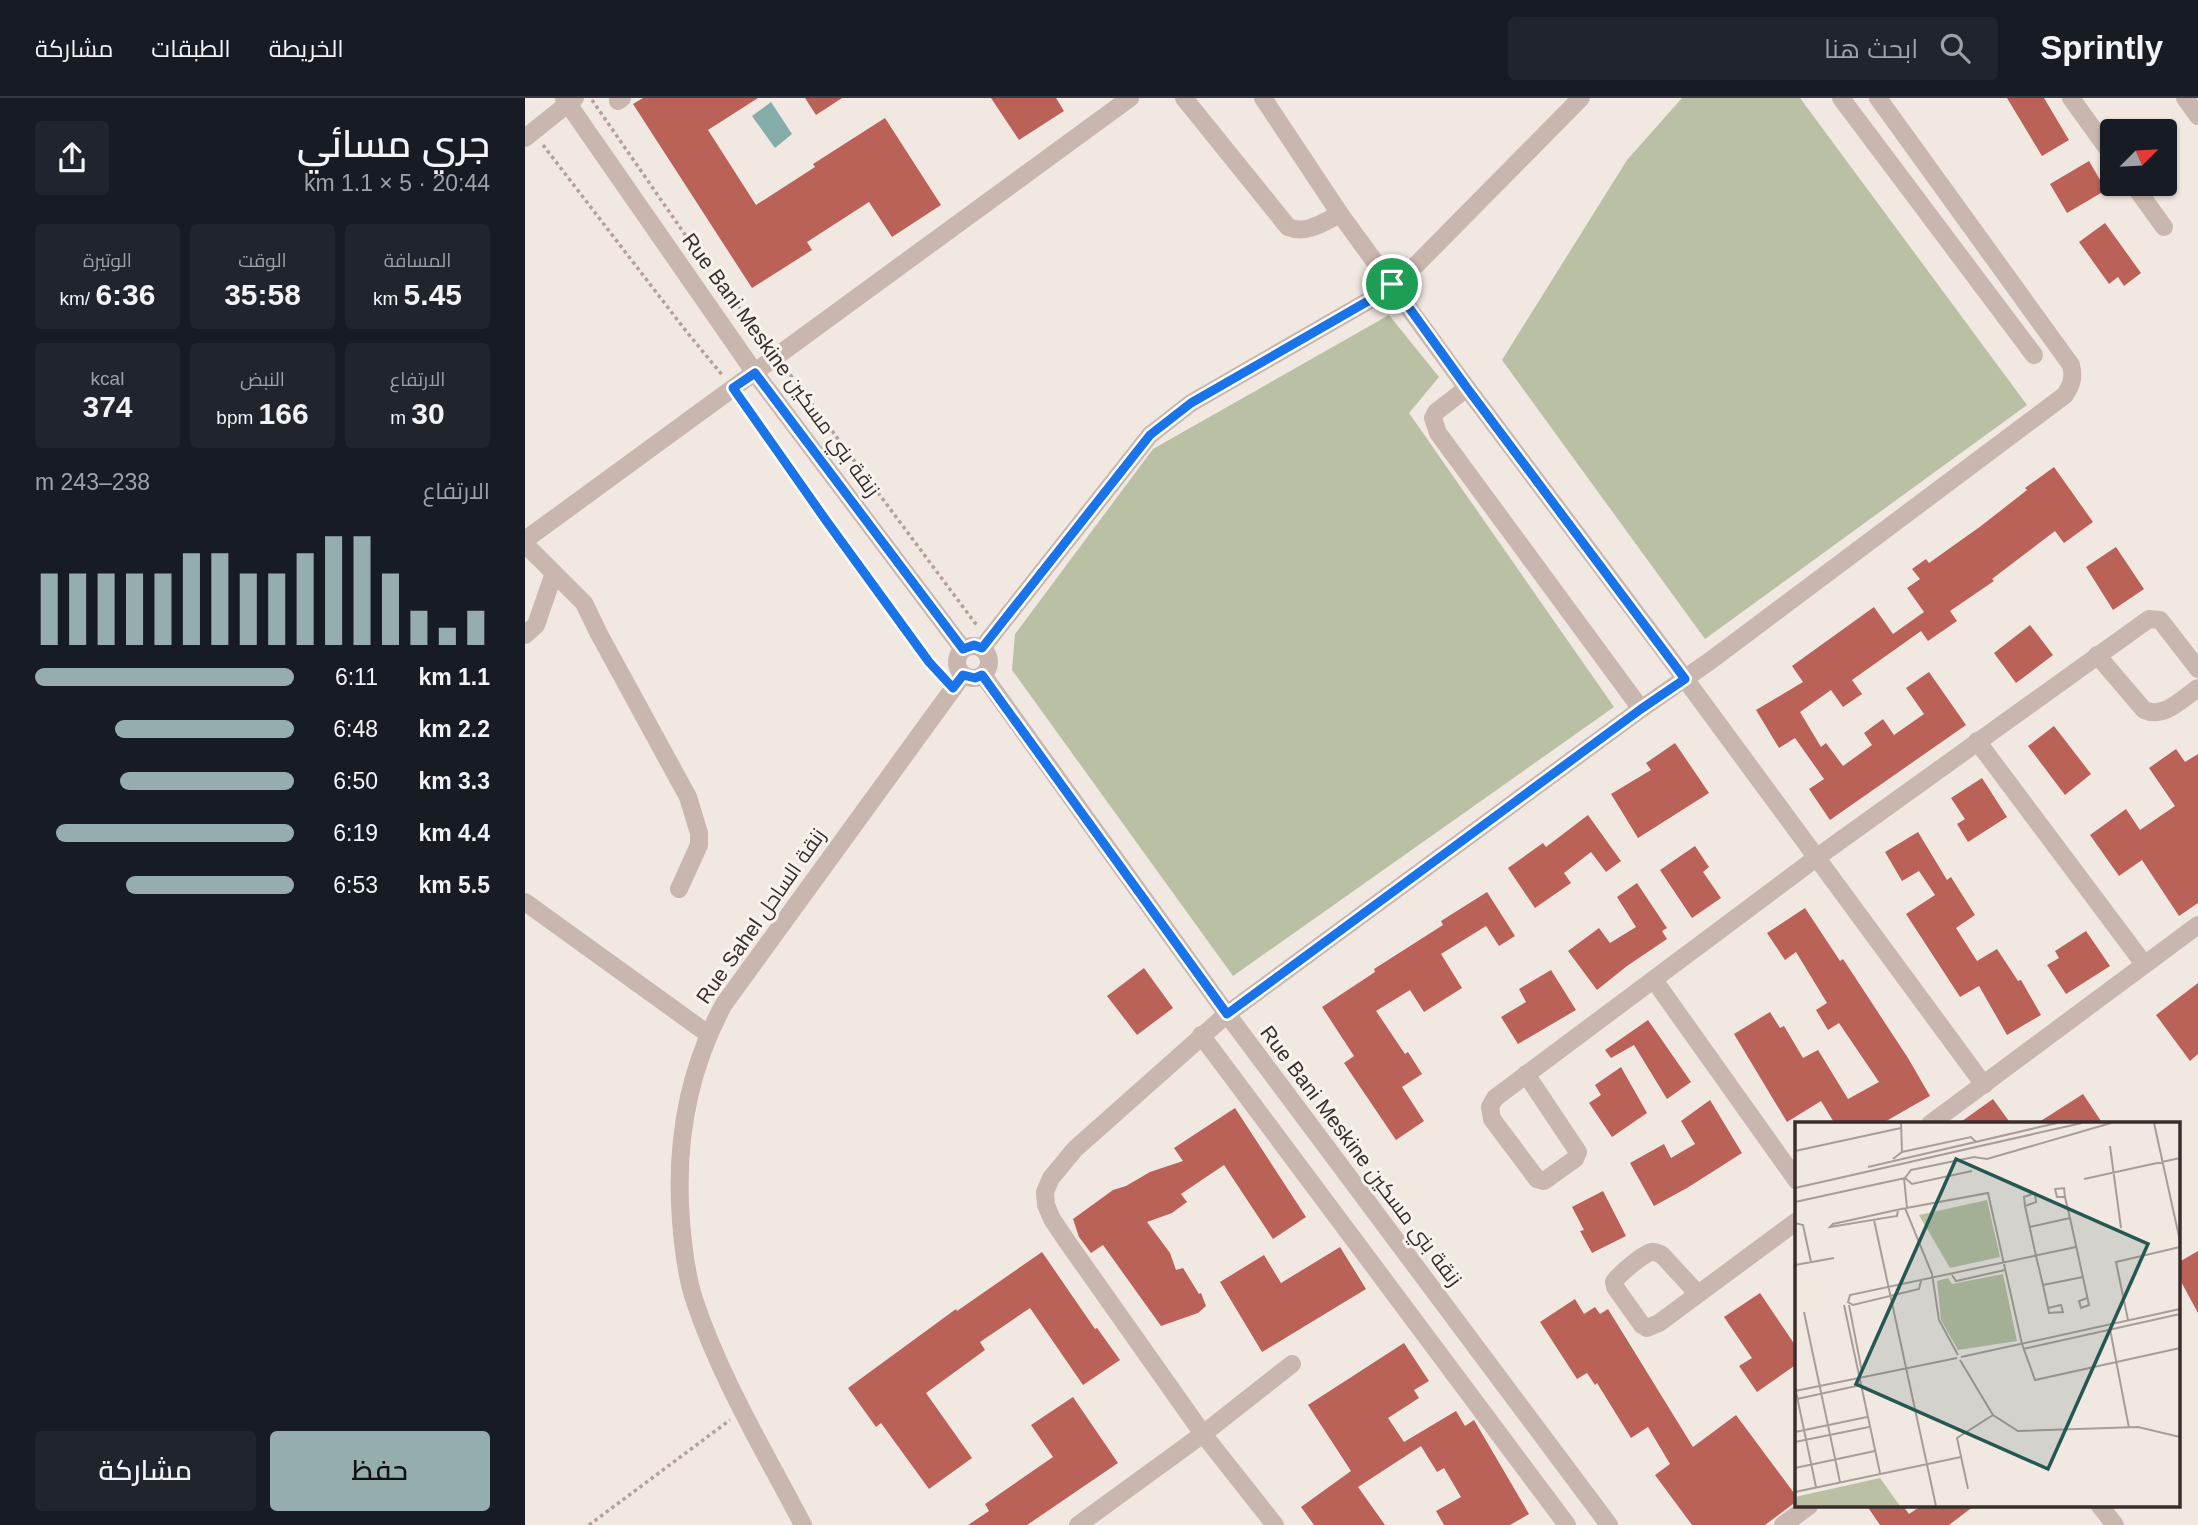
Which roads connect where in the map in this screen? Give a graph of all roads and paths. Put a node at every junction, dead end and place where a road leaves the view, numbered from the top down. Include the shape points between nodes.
1 (1131, 98) edge
2 (1184, 98) edge
3 (1263, 98) edge
4 (1581, 98) edge
5 (1841, 98) edge
6 (1878, 98) edge
7 (2071, 98) edge
8 (2185, 98) edge
9 (569, 100) edge
10 (2198, 116) edge
11 (528, 131) edge
12 (2100, 138) edge
13 (1930, 170) junction
14 (1909, 187) junction
15 (2142, 196) edge
16 (1340, 214) junction
17 (2164, 227) dead end
18 (1392, 284) junction
19 (2034, 355) dead end
20 (755, 373) junction
21 (733, 388) junction
22 (1467, 388) junction
23 (525, 542) edge
24 (554, 573) junction
25 (525, 635) edge
26 (982, 648) junction
27 (963, 649) junction
28 (2097, 655) junction
29 (2198, 669) edge
30 (982, 675) junction
31 (1685, 679) junction
32 (958, 681) junction
33 (2198, 688) edge
34 (1641, 709) junction
35 (1977, 741) junction
36 (1816, 858) junction
37 (679, 889) dead end
38 (525, 902) edge
39 (2198, 925) edge
40 (2144, 964) junction
41 (1654, 980) junction
42 (1227, 1014) junction
43 (708, 1034) junction
44 (1201, 1035) junction
45 (1526, 1074) junction
46 (1984, 1085) junction
47 (1933, 1122) edge
48 (1795, 1178) edge
49 (1795, 1222) edge
50 (1698, 1294) junction
51 (1291, 1364) dead end
52 (743, 1411) junction
53 (1203, 1434) junction
54 (1805, 1508) edge
55 (2102, 1508) edge
56 (1561, 1523) edge
57 (589, 1525) edge
58 (803, 1525) edge
59 (1078, 1525) edge
60 (1275, 1525) edge
61 (1609, 1525) edge
62 (1783, 1525) edge
63 (2115, 1525) edge

1 - 20 street
2 - 16 street via 1288,227 1305,230
3 - 16 street
4 - 18 street
5 - 14 street
6 - 13 street
7 - 12 street
8 - 10 street
9 - 11 street
9 - 20 street, Rue Bani Meskine زنقة بني مسكين
11 - 21 path
13 - 14 street
13 - 31 street via 2071,365 2071,386 2065,395
14 - 19 street
15 - 17 street
16 - 18 street
18 - 22 street
18 - 26 street via 1191,403 1150,435
20 - 21 street
20 - 27 street, Rue Bani Meskine زنقة بني مسكين
21 - 23 street
21 - 32 path via 929,662
22 - 31 street
22 - 34 street via 1436,412 1433,418 1438,433
23 - 24 street
24 - 25 street via 536,625
24 - 37 street via 584,603 688,797 699,845
26 - 27 street
26 - 30 street via 989,661
27 - 32 street via 957,659
28 - 29 street via 2149,619 2157,619
28 - 33 street via 2144,710 2152,713 2167,710
28 - 35 street
30 - 32 street
30 - 42 street, Rue Bani Meskine زنقة بني مسكين
31 - 34 street
31 - 36 street
32 - 43 street, Rue Sahel زنقة الساحل via 743,977
34 - 42 street
35 - 36 street
35 - 40 street
36 - 41 street
36 - 46 street
38 - 43 street
39 - 40 street
40 - 46 street
41 - 45 street
41 - 48 street
42 - 44 street
42 - 61 street, Rue Bani Meskine زنقة بني مسكين
43 - 52 street, Rue Sahel زنقة الساحل via 683,1119 681,1229 693,1297
44 - 53 street via 1076,1149 1045,1192 1052,1219
44 - 56 street
45 - 45 street via 1495,1098 1490,1113 1537,1179 1544,1181 1578,1152
46 - 47 street
49 - 50 street
50 - 50 street via 1647,1328 1614,1282 1655,1252
51 - 53 street
52 - 57 path
52 - 58 street, Rue Sahel زنقة الساحل
53 - 59 street
53 - 60 street
54 - 62 street
55 - 63 street

